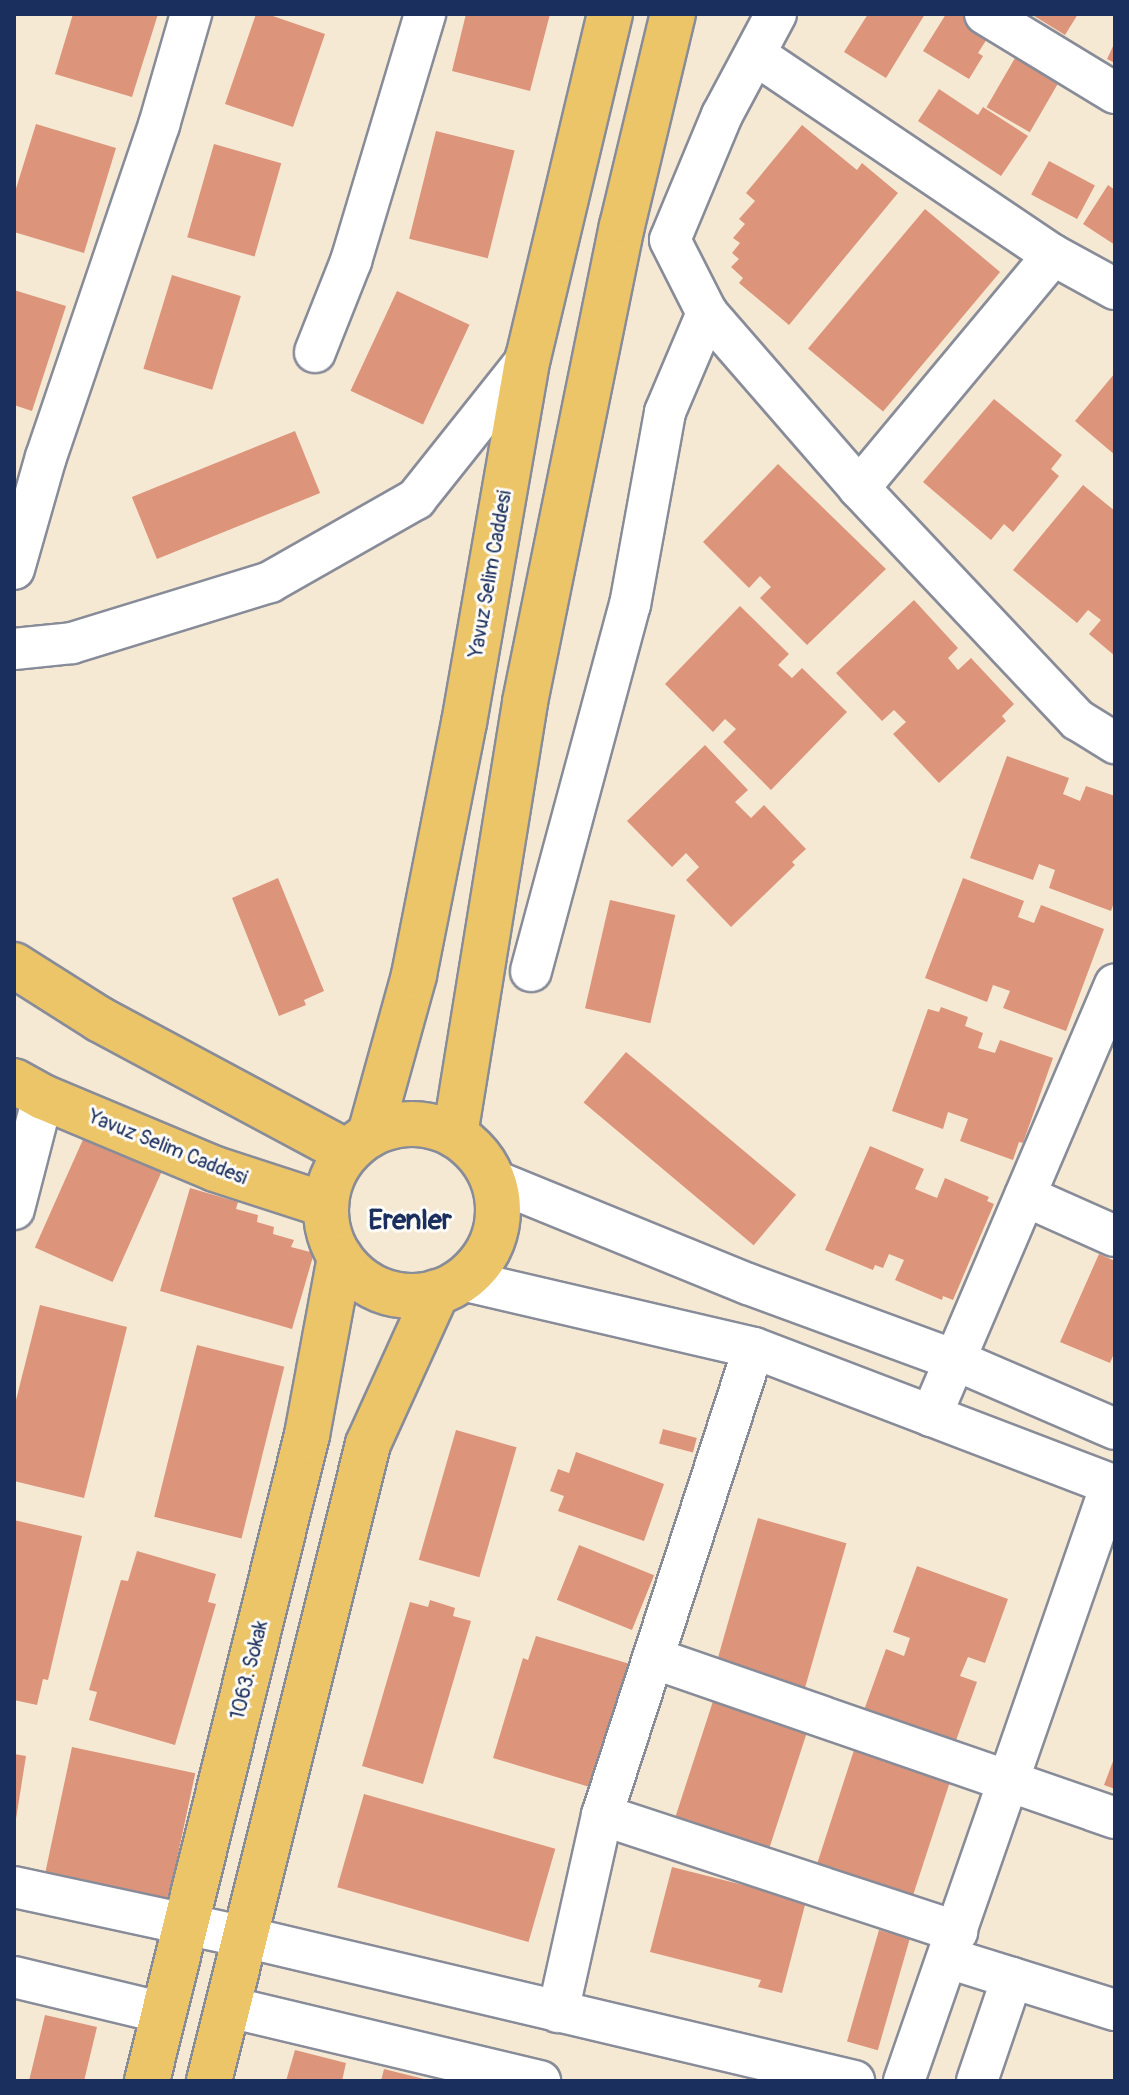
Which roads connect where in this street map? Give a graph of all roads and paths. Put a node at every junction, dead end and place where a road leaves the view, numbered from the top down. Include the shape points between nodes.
1 (191, 14) edge
2 (425, 14) edge
3 (610, 14) edge
4 (673, 14) edge
5 (776, 14) edge
6 (985, 14) edge
7 (756, 55) junction
8 (1115, 93) edge
9 (1053, 255) junction
10 (1115, 289) edge
11 (707, 313) junction
12 (315, 352) dead end
13 (528, 358) junction
14 (859, 488) junction
15 (14, 569) edge
16 (14, 649) edge
17 (1115, 743) edge
18 (14, 965) edge
19 (531, 971) dead end
20 (1112, 1001) edge
21 (28, 1089) edge
22 (455, 1135) junction
23 (358, 1143) junction
24 (493, 1180) junction
25 (1025, 1196) junction
26 (326, 1205) junction
27 (14, 1209) edge
28 (1115, 1236) edge
29 (340, 1257) junction
30 (449, 1286) junction
31 (754, 1348) junction
32 (955, 1360) junction
33 (931, 1416) junction
34 (1115, 1429) edge
35 (1113, 1485) edge
36 (653, 1658) junction
37 (1011, 1782) junction
38 (602, 1815) junction
39 (1115, 1818) edge
40 (14, 1887) edge
41 (186, 1926) junction
42 (245, 1937) junction
43 (952, 1945) junction
44 (14, 1977) edge
45 (1012, 1978) junction
46 (229, 2007) junction
47 (1115, 2010) edge
48 (558, 2012) junction
49 (164, 2013) junction
50 (147, 2081) edge
51 (209, 2081) edge
52 (540, 2081) edge
53 (854, 2081) edge
54 (904, 2081) edge
55 (977, 2081) edge

1 - 15 street
2 - 12 street via 351,261
3 - 13 main road, Yavuz Selim Caddesi
4 - 22 main road via 622,226 525,702
5 - 7 street
6 - 8 street
7 - 9 street
7 - 11 street via 722,115 670,240
9 - 10 street
9 - 14 street
11 - 14 street
11 - 19 street via 665,412 630,605
13 - 16 street via 416,499 297,567 270,582 72,643
13 - 23 main road, Yavuz Selim Caddesi via 414,975
14 - 17 street via 1078,720
18 - 23 main road via 99,1019
20 - 25 street
21 - 26 main road, Yavuz Selim Caddesi via 215,1169
21 - 27 street
22 - 23 main road via 427,1125 398,1124
22 - 24 main road via 478,1154
23 - 26 main road via 332,1178
24 - 30 main road via 498,1209 494,1236 481,1261
24 - 32 street via 748,1284
25 - 28 street
25 - 32 street
26 - 29 main road via 329,1233
29 - 30 main road via 359,1278 383,1291 409,1296
29 - 41 main road, 1063. Sokak via 307,1435
30 - 31 street
30 - 42 main road via 368,1444
31 - 33 street
31 - 36 street
32 - 33 street
32 - 34 street
33 - 35 street
35 - 37 street
36 - 37 street
36 - 38 street
37 - 39 street
37 - 43 street
38 - 43 street
38 - 48 street
40 - 41 street
41 - 42 street
41 - 49 main road, 1063. Sokak
42 - 46 main road
42 - 48 street
43 - 45 street
43 - 54 street
44 - 49 street
45 - 47 street
45 - 55 street
46 - 51 main road
46 - 52 street
48 - 53 street
49 - 50 main road, 1063. Sokak

